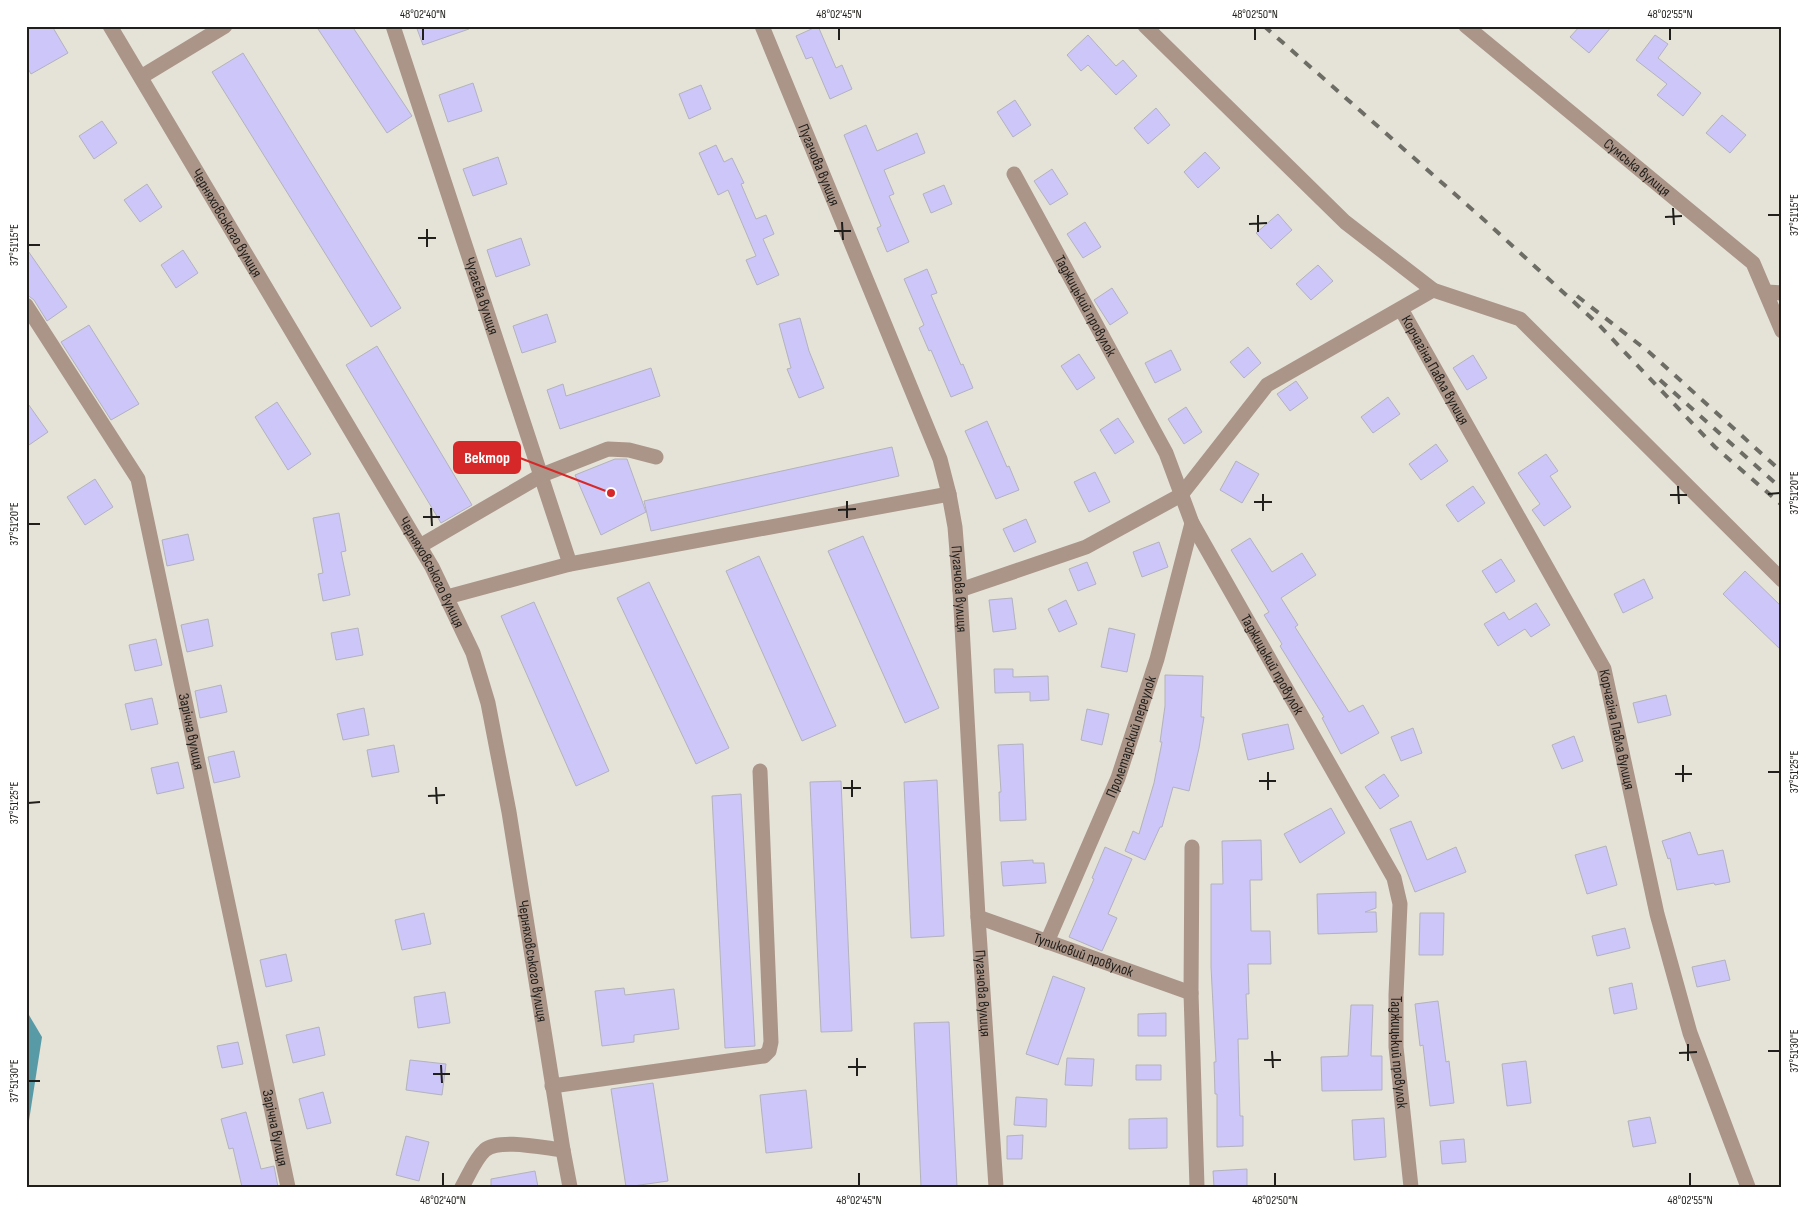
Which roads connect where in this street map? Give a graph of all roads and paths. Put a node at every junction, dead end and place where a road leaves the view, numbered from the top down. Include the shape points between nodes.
1 (110, 26) edge
2 (225, 26) edge
3 (393, 26) edge
4 (762, 26) edge
5 (1145, 26) edge
6 (1466, 26) edge
7 (141, 77) junction
8 (1014, 174) dead end
9 (1433, 290) junction
10 (1766, 292) junction
11 (1782, 293) edge
12 (26, 305) edge
13 (1401, 309) junction
14 (1782, 330) edge
15 (656, 457) dead end
16 (542, 475) junction
17 (949, 494) junction
18 (1181, 495) junction
19 (1192, 522) junction
20 (420, 546) junction
21 (570, 564) junction
22 (1782, 580) edge
23 (960, 590) junction
24 (447, 596) junction
25 (760, 771) dead end
26 (1192, 847) dead end
27 (978, 917) junction
28 (1046, 942) junction
29 (1190, 993) junction
30 (552, 1086) junction
31 (563, 1150) junction
32 (288, 1187) edge
33 (462, 1187) edge
34 (570, 1187) edge
35 (996, 1187) edge
36 (1197, 1187) edge
37 (1411, 1187) edge
38 (1748, 1187) edge

1 - 7 street, Черняховського вулиця
2 - 7 street
3 - 16 street, Чугаєва вулиця
4 - 17 street, Пугачова вулиця via 940,459
5 - 9 street via 1345,222
6 - 10 street, Сумська вулиця via 1753,263
7 - 20 street, Черняховського вулиця
8 - 18 street, Таджицький провулок via 1166,453
9 - 13 street
9 - 22 street via 1520,319
10 - 11 street
10 - 14 street, Сумська вулиця
12 - 32 street, Зарічна вулиця via 138,479
13 - 18 street via 1267,385
13 - 38 street, Корчагіна Павла вулиця via 1604,669 1657,914 1690,1033
15 - 16 street via 608,449
16 - 20 street
16 - 21 street, Чугаєва вулиця
17 - 21 street
17 - 23 street, Пугачова вулиця
18 - 19 street, Таджицький провулок
18 - 23 street via 1086,547
19 - 28 street, Пролетарский переулок via 1157,659 1118,778
19 - 37 street, Таджицький провулок via 1394,878 1400,904 1396,1047
20 - 24 street, Черняховського вулиця
21 - 24 street
23 - 27 street, Пугачова вулиця
24 - 30 street, Черняховського вулиця via 473,653 488,703
25 - 30 street via 770,1050 764,1056
26 - 29 street
27 - 28 street, Тупиковий провулок
27 - 35 street, Пугачова вулиця
28 - 29 street, Тупиковий провулок
29 - 36 street
30 - 31 street, Черняховського вулиця
31 - 33 street via 502,1144 486,1149
31 - 34 street, Черняховського вулиця

